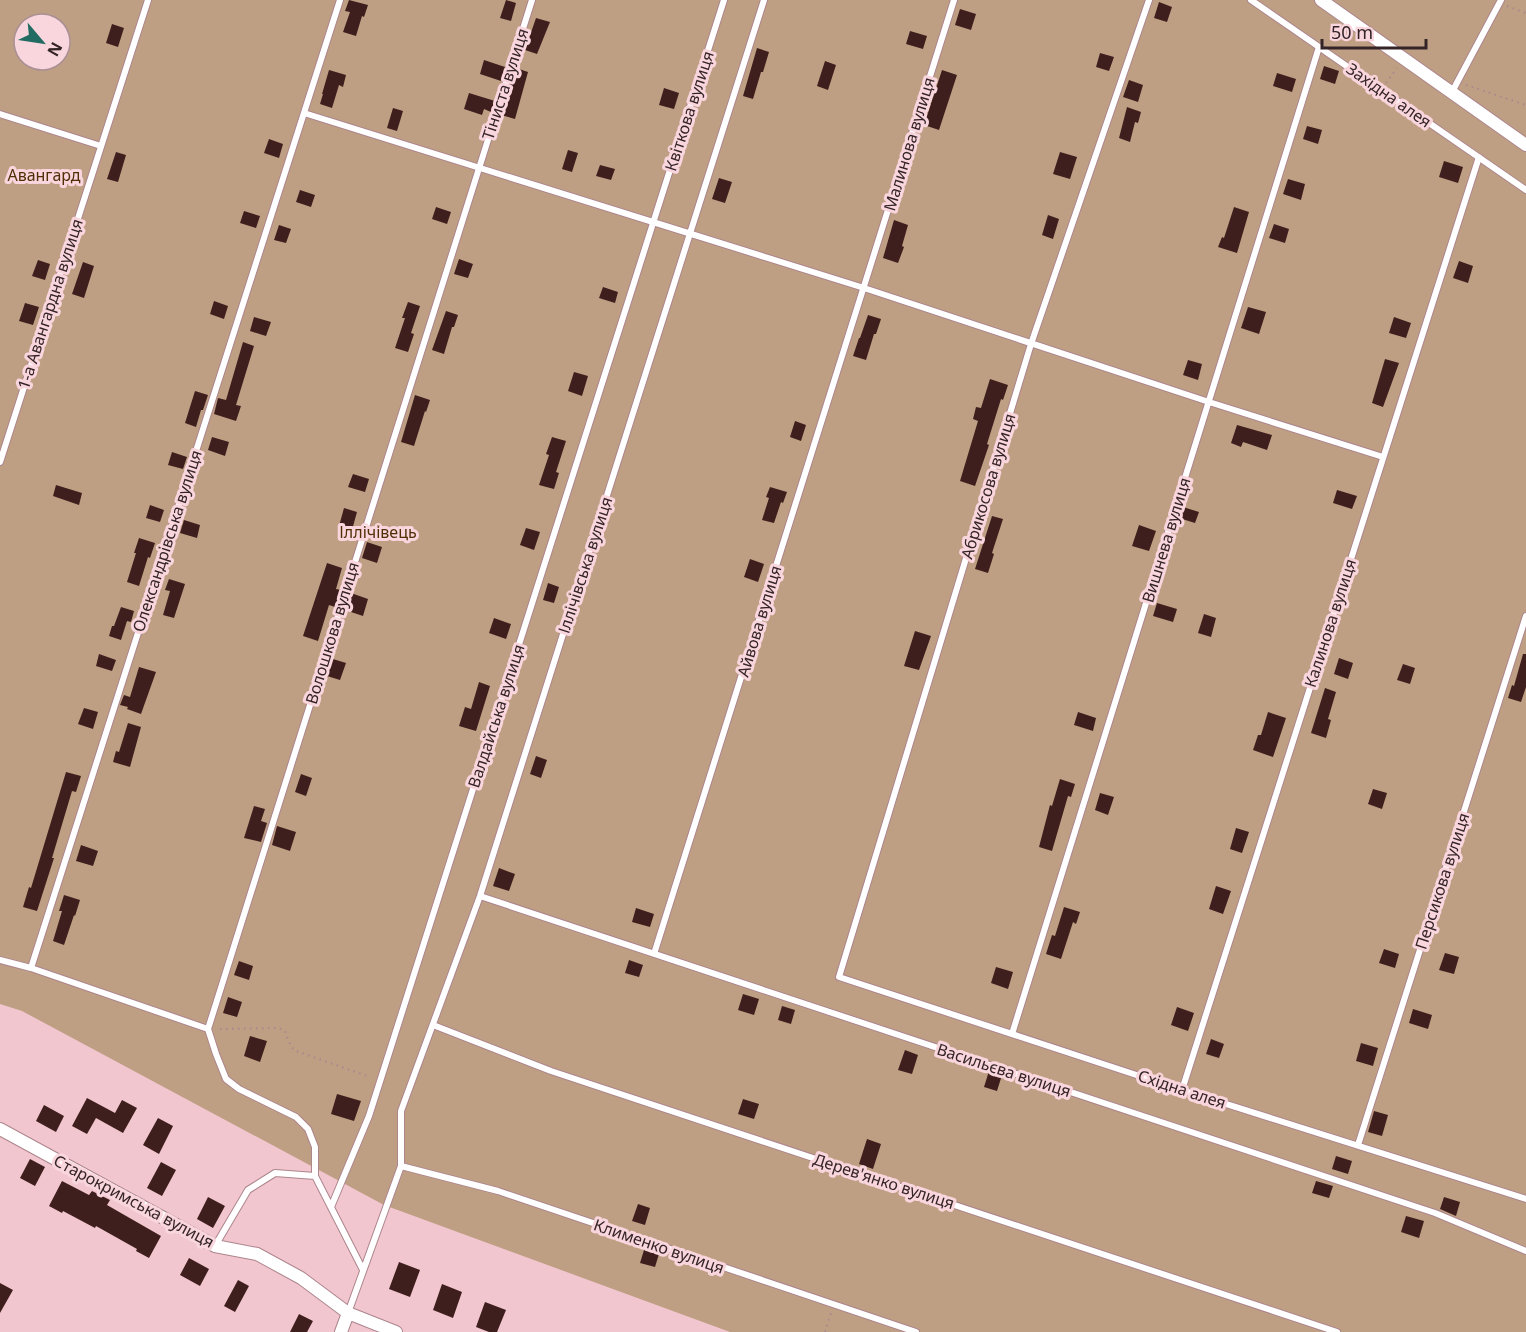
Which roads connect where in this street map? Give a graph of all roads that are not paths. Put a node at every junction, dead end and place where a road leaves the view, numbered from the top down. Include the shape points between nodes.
1 (148, 0) edge
2 (340, 0) edge
3 (532, 0) edge
4 (724, 0) edge
5 (764, 0) edge
6 (954, 0) edge
7 (1149, 0) edge
8 (1251, 0) edge
9 (1322, 0) edge
10 (1500, 2) edge
11 (1320, 47) junction
12 (1454, 88) junction
13 (304, 113) junction
14 (0, 114) edge
15 (1526, 145) edge
16 (101, 146) junction
17 (1479, 157) junction
18 (478, 168) junction
19 (1526, 190) edge
20 (653, 222) junction
21 (690, 234) junction
22 (864, 288) junction
23 (1031, 344) junction
24 (1209, 402) junction
25 (1383, 457) junction
26 (0, 462) edge
27 (1526, 616) edge
28 (480, 896) junction
29 (654, 954) junction
30 (0, 960) edge
31 (31, 968) junction
32 (839, 977) joint
33 (433, 1024) junction
34 (208, 1029) junction
35 (1012, 1034) junction
36 (1182, 1089) junction
37 (0, 1129) edge
38 (1358, 1145) junction
39 (401, 1166) junction
40 (315, 1176) junction
41 (1526, 1199) edge
42 (331, 1208) junction
43 (215, 1246) junction
44 (1526, 1251) edge
45 (363, 1270) junction
46 (348, 1313) junction
47 (341, 1332) edge
48 (396, 1332) edge
49 (916, 1332) edge
50 (1337, 1332) edge

1 - 16 lane, 1-а Авангардна вулиця
2 - 13 lane, Олександрівська вулиця
3 - 18 lane, Тіниста вулиця
4 - 20 lane, Квіткова вулиця
5 - 21 lane, Іллічівська вулиця
6 - 22 lane, Малинова вулиця
7 - 23 lane, Абрикосова вулиця
8 - 11 lane, Західна алея
9 - 12 street via 1404,59
10 - 12 lane
11 - 17 lane, Західна алея
11 - 24 lane, Вишнева вулиця
12 - 15 street
13 - 18 lane
13 - 31 lane, Олександрівська вулиця
14 - 16 lane
16 - 26 lane, 1-а Авангардна вулиця
17 - 19 lane, Західна алея
17 - 25 lane, Калинова вулиця
18 - 20 lane
18 - 34 lane, Волошкова вулиця
20 - 21 lane
20 - 42 lane, Валдайська вулиця via 369,1116
21 - 22 lane
21 - 28 lane, Іллічівська вулиця
22 - 23 lane
22 - 29 lane, Айвова вулиця
23 - 24 lane
23 - 32 lane, Абрикосова вулиця
24 - 25 lane
24 - 35 lane, Вишнева вулиця
25 - 36 lane, Калинова вулиця
27 - 38 lane, Персикова вулиця
28 - 29 lane, Васильєва вулиця
28 - 33 lane, Іллічівська вулиця
29 - 44 lane, Васильєва вулиця via 1435,1213
30 - 31 lane
31 - 34 lane
32 - 35 lane, Східна алея
33 - 39 lane, Іллічівська вулиця via 401,1111
33 - 50 lane, Дерев'янко вулиця via 551,1071
34 - 40 lane via 226,1079 296,1117 308,1129 315,1147
35 - 36 lane, Східна алея
36 - 38 lane, Східна алея
37 - 43 street, Старокримська вулиця
38 - 41 lane, Східна алея
39 - 45 lane
39 - 49 lane, Клименко вулиця via 498,1191
40 - 42 lane
40 - 43 lane via 275,1173 248,1190
42 - 45 lane
43 - 46 street, Старокримська вулиця via 257,1254 301,1278
45 - 46 lane
46 - 47 street
46 - 48 street, Старокримська вулиця

